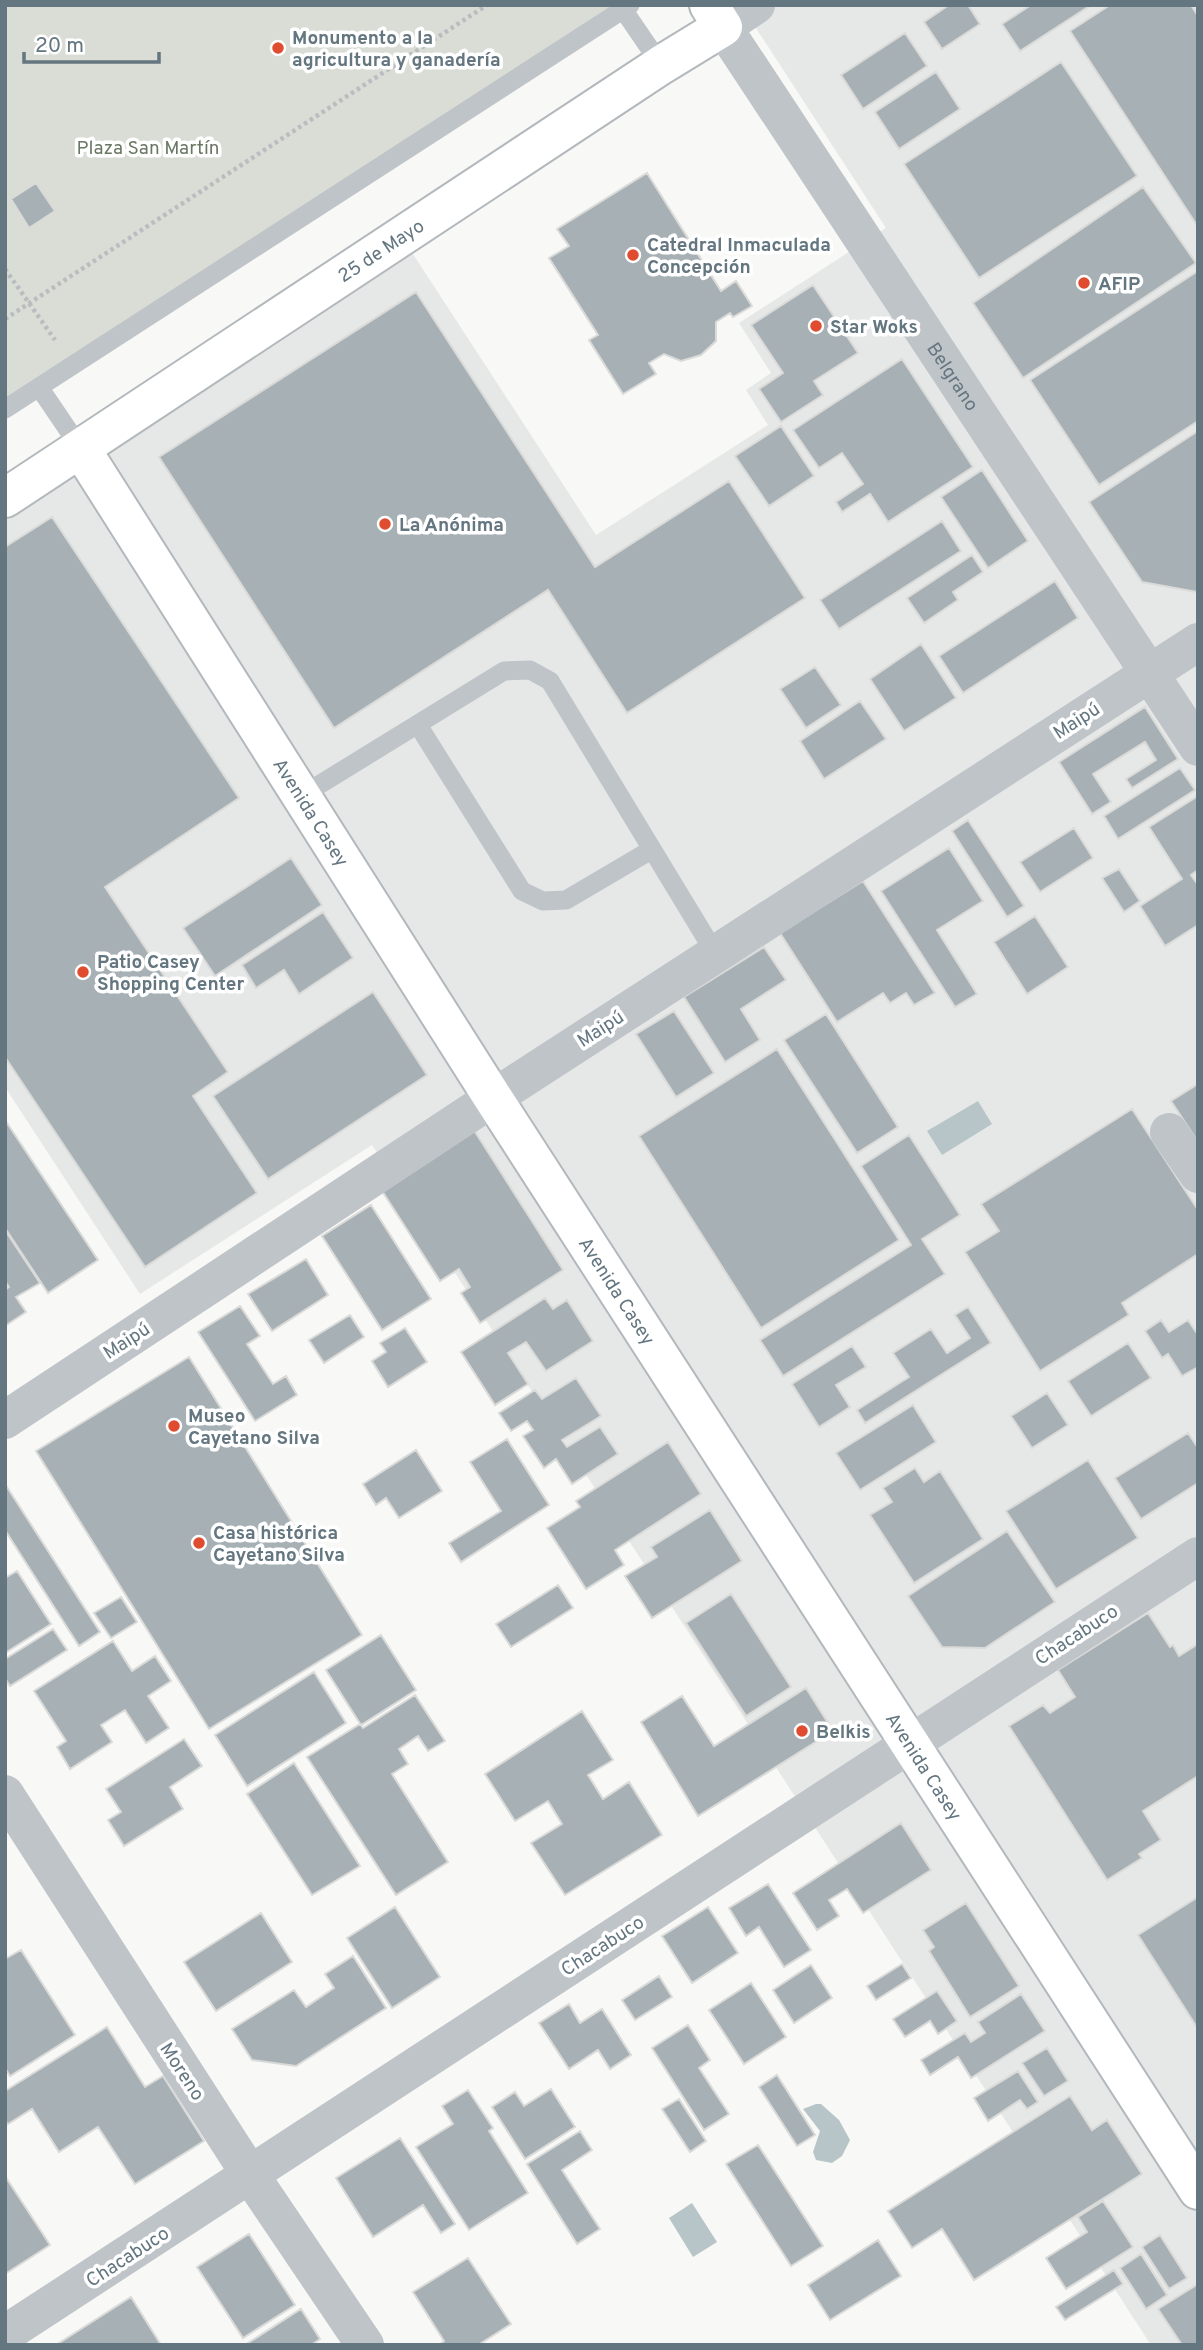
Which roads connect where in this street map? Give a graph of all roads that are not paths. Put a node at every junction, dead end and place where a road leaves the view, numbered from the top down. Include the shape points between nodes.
1 (756, 5) edge
2 (624, 7) edge
3 (716, 16) edge
4 (660, 65) junction
5 (39, 387) junction
6 (5, 409) edge
7 (81, 449) junction
8 (5, 498) edge
9 (1198, 642) edge
10 (1149, 673) junction
11 (418, 725) junction
12 (1198, 747) edge
13 (301, 796) junction
14 (651, 850) junction
15 (715, 953) junction
16 (493, 1098) junction
17 (1170, 1132) dead end
18 (1198, 1174) edge
19 (5, 1420) edge
20 (1198, 1556) edge
21 (908, 1743) junction
22 (5, 1794) edge
23 (251, 2176) junction
24 (1198, 2190) edge
25 (5, 2334) edge
26 (365, 2345) edge

1 - 3 street, 25 de Mayo
2 - 4 lane
2 - 5 lane
3 - 4 main road, 25 de Mayo
3 - 10 street, Belgrano
4 - 7 main road, 25 de Mayo
5 - 6 lane
5 - 7 lane, Avenida Casey
7 - 8 main road, 25 de Mayo
7 - 13 main road, Avenida Casey
9 - 10 street, Maipú
10 - 12 street, Belgrano
10 - 15 street, Maipú
11 - 13 lane
11 - 14 lane via 522,891 543,901 566,900
11 - 14 lane via 504,671 530,670 550,681
13 - 16 main road, Avenida Casey
14 - 15 lane
15 - 16 street, Maipú
16 - 19 street, Maipú
16 - 21 main road, Avenida Casey
17 - 18 street
20 - 21 street, Chacabuco
21 - 23 street, Chacabuco
21 - 24 main road, Avenida Casey
22 - 23 street, Moreno
23 - 25 street, Chacabuco
23 - 26 street, Moreno

